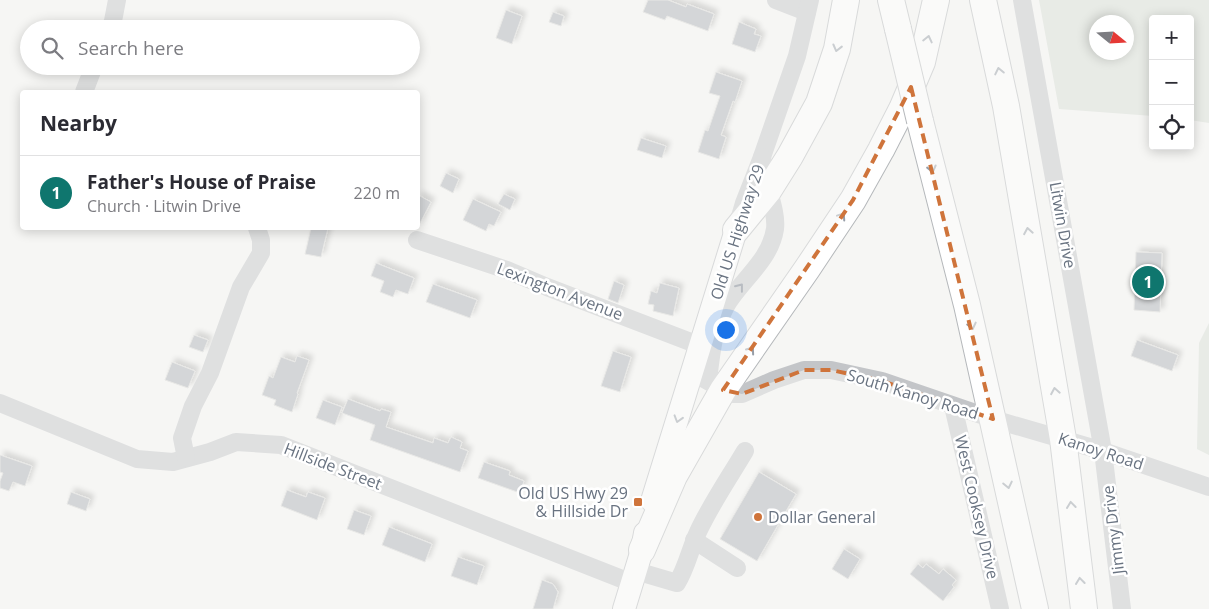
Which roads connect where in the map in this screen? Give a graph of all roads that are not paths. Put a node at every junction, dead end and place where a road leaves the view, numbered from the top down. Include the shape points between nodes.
1 (117, 0) edge
2 (776, 0) edge
3 (846, 0) edge
4 (891, 0) edge
5 (936, 0) edge
6 (983, 0) edge
7 (1022, 0) edge
8 (809, 6) edge
9 (113, 20) edge
10 (91, 75) edge
11 (85, 90) edge
12 (762, 157) junction
13 (768, 191) junction
14 (258, 230) edge
15 (736, 230) junction
16 (417, 240) dead end
17 (701, 346) junction
18 (708, 381) junction
19 (0, 403) edge
20 (953, 406) junction
21 (993, 419) junction
22 (1063, 439) junction
23 (745, 451) dead end
24 (1103, 451) junction
25 (186, 458) junction
26 (1209, 487) edge
27 (694, 540) junction
28 (637, 568) junction
29 (738, 568) dead end
30 (624, 609) edge
31 (1000, 609) edge
32 (1035, 609) edge
33 (1084, 609) edge
34 (1122, 609) edge

1 - 9 street
2 - 8 street
3 -> 13 highway via 837,49 819,103
4 -> 21 highway, bridge
18 -> 5 highway via 807,269 853,200 902,109 922,62
22 -> 6 highway via 1006,106
7 - 24 street, Litwin Drive
8 - 12 street, Old US Highway 29 via 797,56
10 - 11 street
12 - 13 street
12 - 15 street, Old US Highway 29
13 - 15 highway
18 -> 13 street via 712,343 718,323 726,306 772,242 775,221
14 - 25 street via 261,253 241,287 210,372 193,406 182,438
15 - 17 main road, Old US Highway 29
16 - 17 street, Lexington Avenue via 507,270
17 - 18 main road, Old US Highway 29
18 - 20 street, South Kanoy Road via 734,394 742,394 804,370 831,370 882,381
18 - 28 highway
18 -> 28 main road, Old US Highway 29 via 649,510
19 - 25 street, Hillside Street via 137,459 173,462
20 - 21 street, South Kanoy Road
20 - 31 street, West Cooksey Drive
21 - 22 street, Kanoy Road
21 -> 32 highway
22 - 24 street, Kanoy Road
33 -> 22 highway
23 - 27 street
24 - 26 street, Kanoy Road
24 - 34 street, Jimmy Drive
25 - 28 street, Hillside Street via 236,442 281,445
27 - 28 street, Hillside Street via 677,583
27 - 29 street
28 - 30 main road, Old US Highway 29

